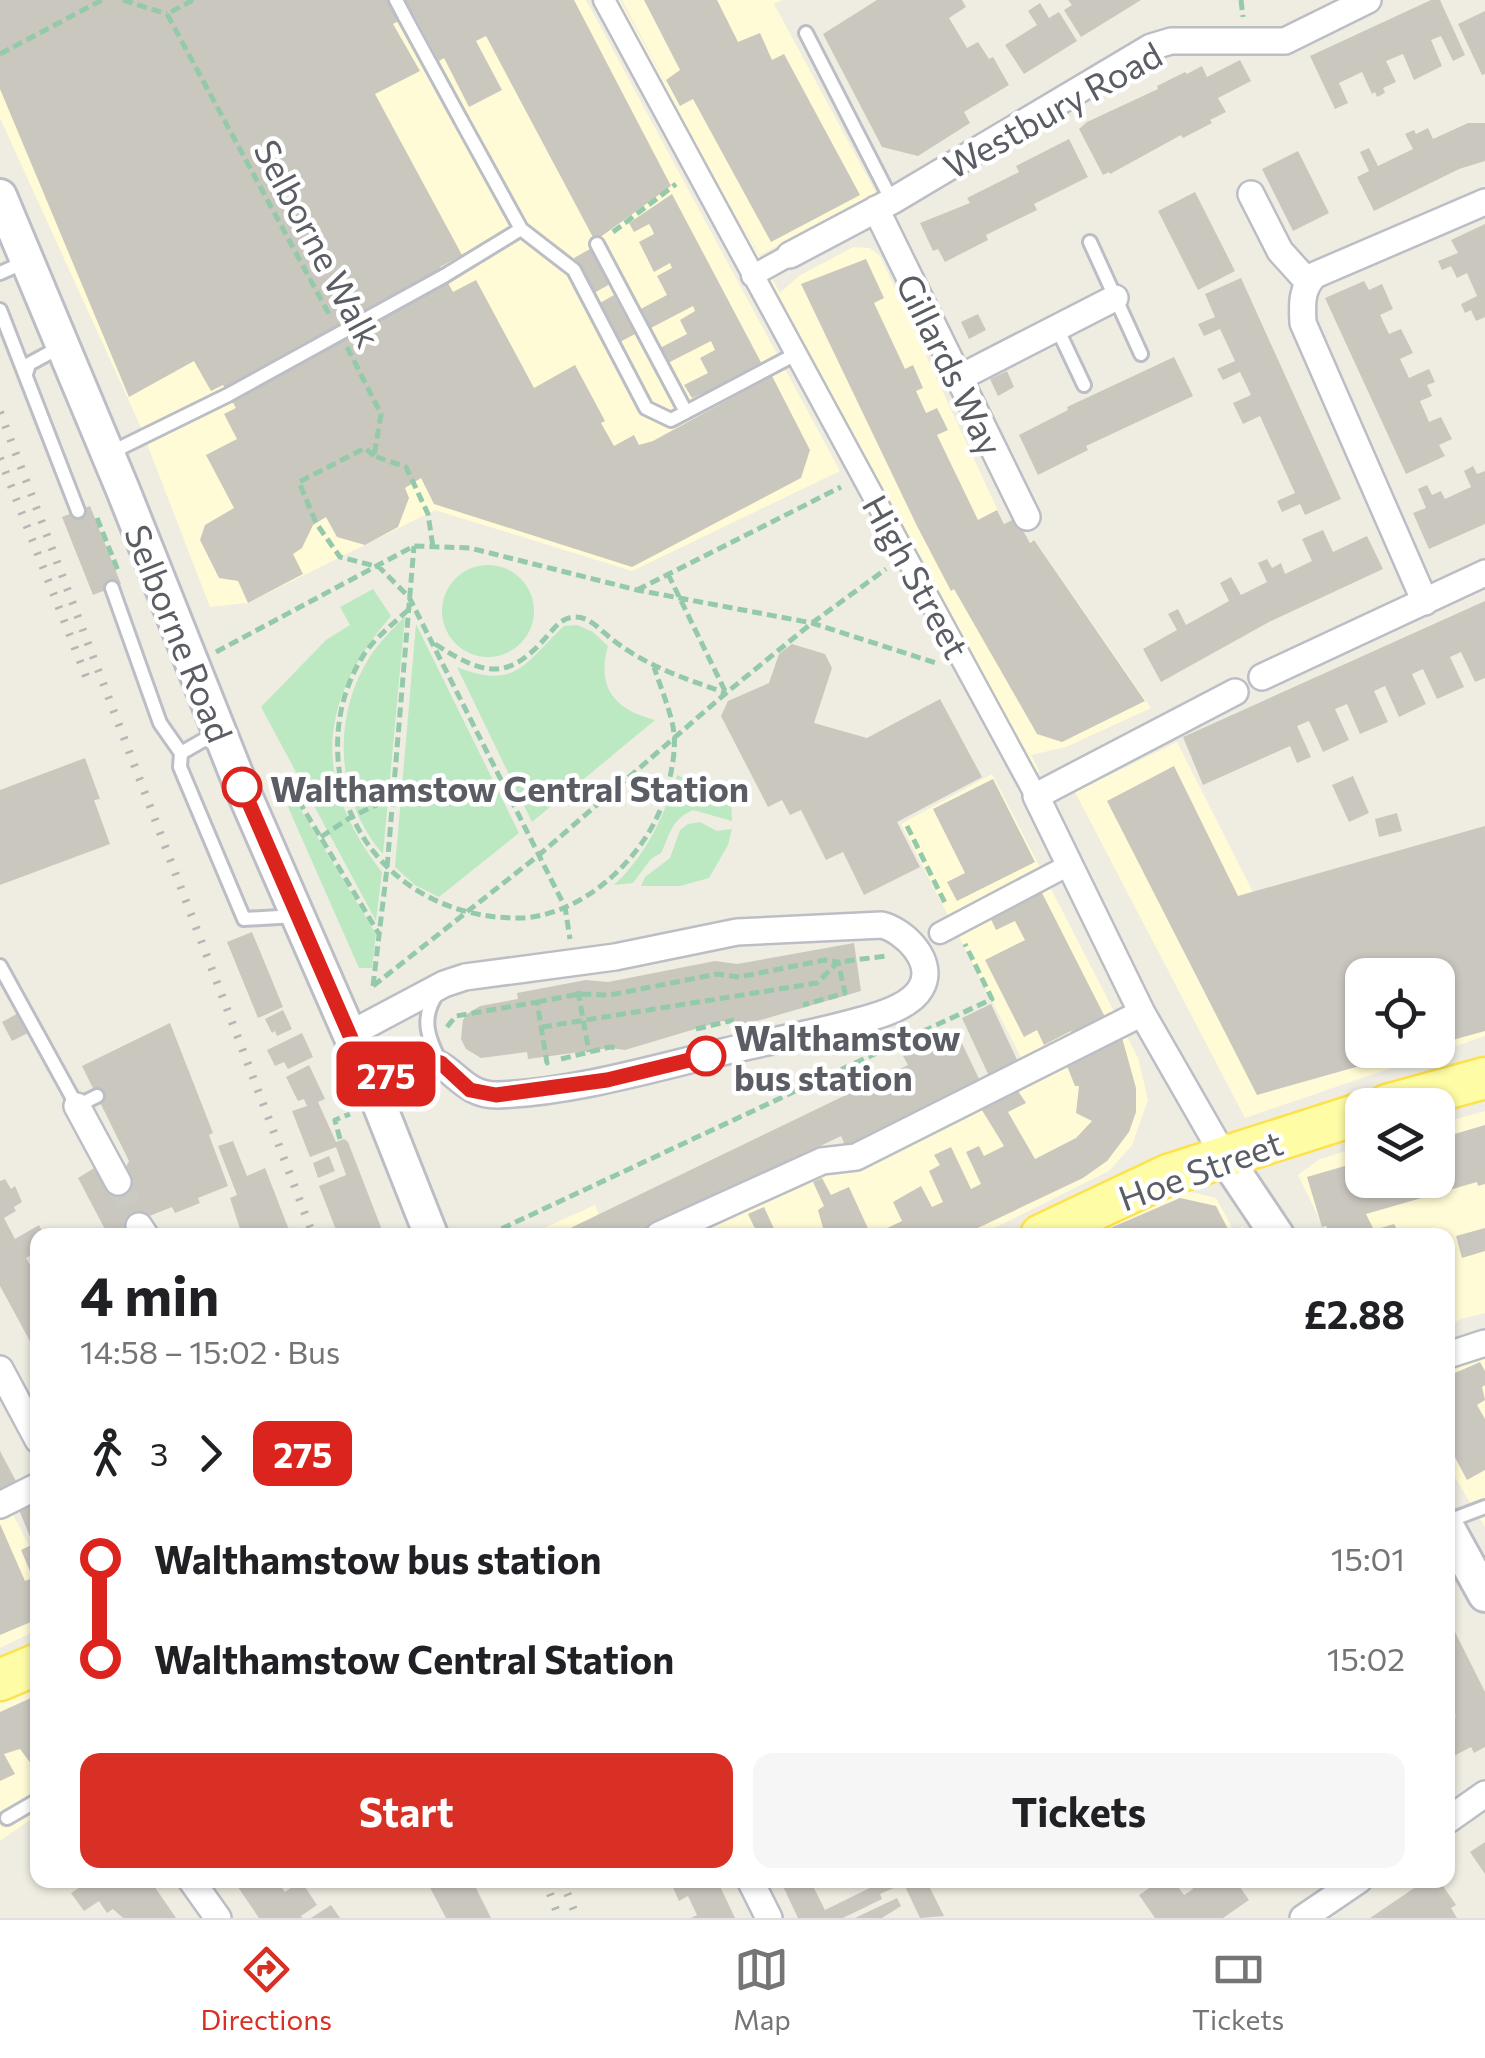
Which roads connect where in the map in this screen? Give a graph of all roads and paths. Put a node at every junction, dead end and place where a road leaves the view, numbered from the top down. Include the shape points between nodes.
1 (102, 0) edge
2 (123, 0) edge
3 (193, 0) edge
4 (396, 0) edge
5 (604, 0) edge
6 (1368, 0) edge
7 (167, 14) junction
8 (806, 33) dead end
9 (0, 54) edge
10 (694, 170) junction
11 (1251, 194) dead end
12 (0, 196) edge
13 (1485, 202) edge
14 (884, 205) junction
15 (521, 229) junction
16 (1090, 242) dead end
17 (597, 244) joint
18 (790, 255) joint
19 (14, 267) edge
20 (752, 276) junction
21 (1308, 282) junction
22 (1116, 298) junction
23 (0, 310) edge
24 (335, 324) dead end
25 (1056, 328) junction
26 (341, 336) dead end
27 (63, 345) junction
28 (1141, 354) dead end
29 (794, 355) junction
30 (26, 374) junction
31 (957, 379) junction
32 (1084, 384) dead end
33 (686, 412) junction
34 (108, 454) junction
35 (374, 456) junction
36 (862, 477) junction
37 (78, 510) dead end
38 (1026, 517) dead end
39 (414, 546) junction
40 (433, 547) junction
41 (906, 557) junction
42 (379, 567) junction
43 (1485, 573) edge
44 (668, 574) junction
45 (112, 588) dead end
46 (637, 590) junction
47 (410, 597) junction
48 (680, 598) junction
49 (1426, 602) junction
50 (408, 610) junction
51 (812, 623) junction
52 (432, 642) junction
53 (214, 653) dead end
54 (654, 668) junction
55 (970, 674) junction
56 (1262, 677) dead end
57 (1236, 692) dead end
58 (726, 693) junction
59 (220, 731) junction
60 (674, 735) junction
61 (180, 752) junction
62 (283, 775) dead end
63 (1036, 796) junction
64 (393, 798) junction
65 (351, 817) junction
66 (906, 826) dead end
67 (320, 837) junction
68 (539, 855) junction
69 (1071, 864) junction
70 (387, 868) junction
71 (564, 907) junction
72 (465, 912) junction
73 (296, 916) junction
74 (948, 929) junction
75 (379, 934) junction
76 (572, 952) dead end
77 (902, 955) dead end
78 (838, 962) junction
79 (0, 966) edge
80 (576, 980) dead end
81 (444, 984) junction
82 (579, 994) junction
83 (537, 1002) junction
84 (789, 1009) dead end
85 (1142, 1013) junction
86 (584, 1020) junction
87 (738, 1020) dead end
88 (450, 1026) junction
89 (542, 1027) junction
90 (427, 1030) junction
91 (691, 1030) dead end
92 (350, 1034) junction
93 (454, 1040) dead end
94 (626, 1050) dead end
95 (589, 1052) junction
96 (547, 1062) junction
97 (441, 1063) junction
98 (530, 1067) dead end
99 (1485, 1078) edge
100 (370, 1082) junction
101 (1449, 1088) edge
102 (87, 1101) joint
103 (350, 1114) dead end
104 (1345, 1118) edge
105 (340, 1140) dead end
106 (1224, 1156) junction
107 (118, 1182) tunnel mouth
108 (429, 1228) edge
109 (503, 1228) edge
110 (676, 1228) edge
111 (1056, 1228) edge
112 (1272, 1228) edge
113 (1485, 1343) edge
114 (1455, 1353) edge
115 (0, 1370) edge
116 (30, 1425) edge
117 (30, 1490) edge
118 (0, 1505) edge
119 (1485, 1507) edge
120 (1455, 1521) edge
121 (1455, 1537) edge
122 (1485, 1595) edge
123 (30, 1667) edge
124 (0, 1680) edge
125 (1485, 1794) edge
126 (30, 1805) edge
127 (1455, 1815) edge
128 (7, 1818) dead end
129 (197, 1888) edge
130 (754, 1888) edge
131 (1347, 1888) edge
132 (218, 1918) edge
133 (769, 1918) edge
134 (1303, 1918) edge

1 - 9 path
2 - 7 path
3 - 7 path
4 - 15 lane, bridge
5 - 10 street, High Street
6 - 14 street, Westbury Road via 1285,40 1150,47
7 - 24 path, Selborne Walk
8 - 14 lane
10 - 17 path
10 - 20 street, High Street
11 - 21 street via 1280,251
12 - 19 street, Selborne Road
13 - 21 street
14 - 18 street, Westbury Road
14 - 31 street, Gillards Way
15 - 33 lane via 574,270 646,408 672,420
15 - 34 lane, bridge via 192,414
16 - 22 lane
17 - 33 lane
18 - 20 street, Westbury Road
19 - 27 street, Selborne Road
20 - 29 street, High Street
21 - 49 street via 1304,323
22 - 25 street
22 - 28 lane
23 - 30 lane
25 - 31 street
25 - 32 lane
26 - 35 path, Selborne Walk via 382,414
27 - 30 lane via 29,364
27 - 34 street, Selborne Road
29 - 33 lane
29 - 36 street, High Street
30 - 37 lane
31 - 38 street, Gillards Way
34 - 59 street, Selborne Road
35 - 40 path via 406,467 428,514
35 - 42 path via 364,448 299,482 340,557
36 - 41 street, High Street
36 - 44 path
39 - 40 path
39 - 42 path
39 - 47 path
40 - 46 path via 470,548
41 - 51 path
41 - 55 street, High Street
42 - 47 path
42 - 53 path
43 - 49 street
44 - 46 path
44 - 48 path
45 - 61 lane via 160,723
46 - 48 path
47 - 50 path
47 - 52 path
48 - 51 path
48 - 58 path
49 - 56 street
50 - 64 path
50 - 65 path via 367,650 348,684 337,730
51 - 55 path
51 - 58 path
52 - 54 path via 478,668 503,668 528,658 560,622 576,616
52 - 68 path
54 - 58 path
54 - 60 path
55 - 63 street, High Street
57 - 63 street
58 - 60 path
59 - 61 lane
59 - 73 street, Selborne Road
60 - 68 path
60 - 71 path via 662,809 648,835 595,891
61 - 73 lane via 180,766 244,919
62 - 67 path
63 - 69 street, High Street
64 - 65 path
64 - 70 path
65 - 67 path
65 - 70 path
66 - 74 path
67 - 75 path
68 - 71 path
68 - 72 path
69 - 74 street
69 - 85 street, High Street
70 - 72 path via 412,890
70 - 75 path
71 - 72 path via 522,918
71 - 76 path
72 - 75 path via 373,986
73 - 92 street, Selborne Road
74 - 109 path via 992,998
77 - 78 path
78 - 82 path
78 - 84 path via 845,993
78 - 86 path via 818,983
79 - 102 lane
80 - 82 path
81 - 90 lane via 428,1006
81 - 92 street
81 - 97 street via 737,932 872,924 902,935 924,970 910,1000 863,1020 607,1080 496,1095 470,1090
82 - 83 path
82 - 86 path
83 - 88 path via 456,1016
83 - 89 path
85 - 106 street, High Street
85 - 110 street via 856,1157 822,1162
86 - 89 path
86 - 95 path
87 - 91 path
88 - 90 path
88 - 93 path
89 - 96 path
90 - 97 lane
92 - 100 street, Selborne Road
94 - 95 path
95 - 96 path
96 - 98 path
97 - 100 street via 418,1061
99 - 101 main road
100 - 108 street, Selborne Road
102 - 107 street
103 - 105 path via 335,1120
104 - 106 main road, Hoe Street
106 - 111 main road, Hoe Street
106 - 112 street
113 - 114 street
115 - 116 street
117 - 118 street
119 - 120 lane
121 - 122 street
123 - 124 main road
125 - 127 street
126 - 128 lane
129 - 132 street
130 - 133 street
131 - 134 street

